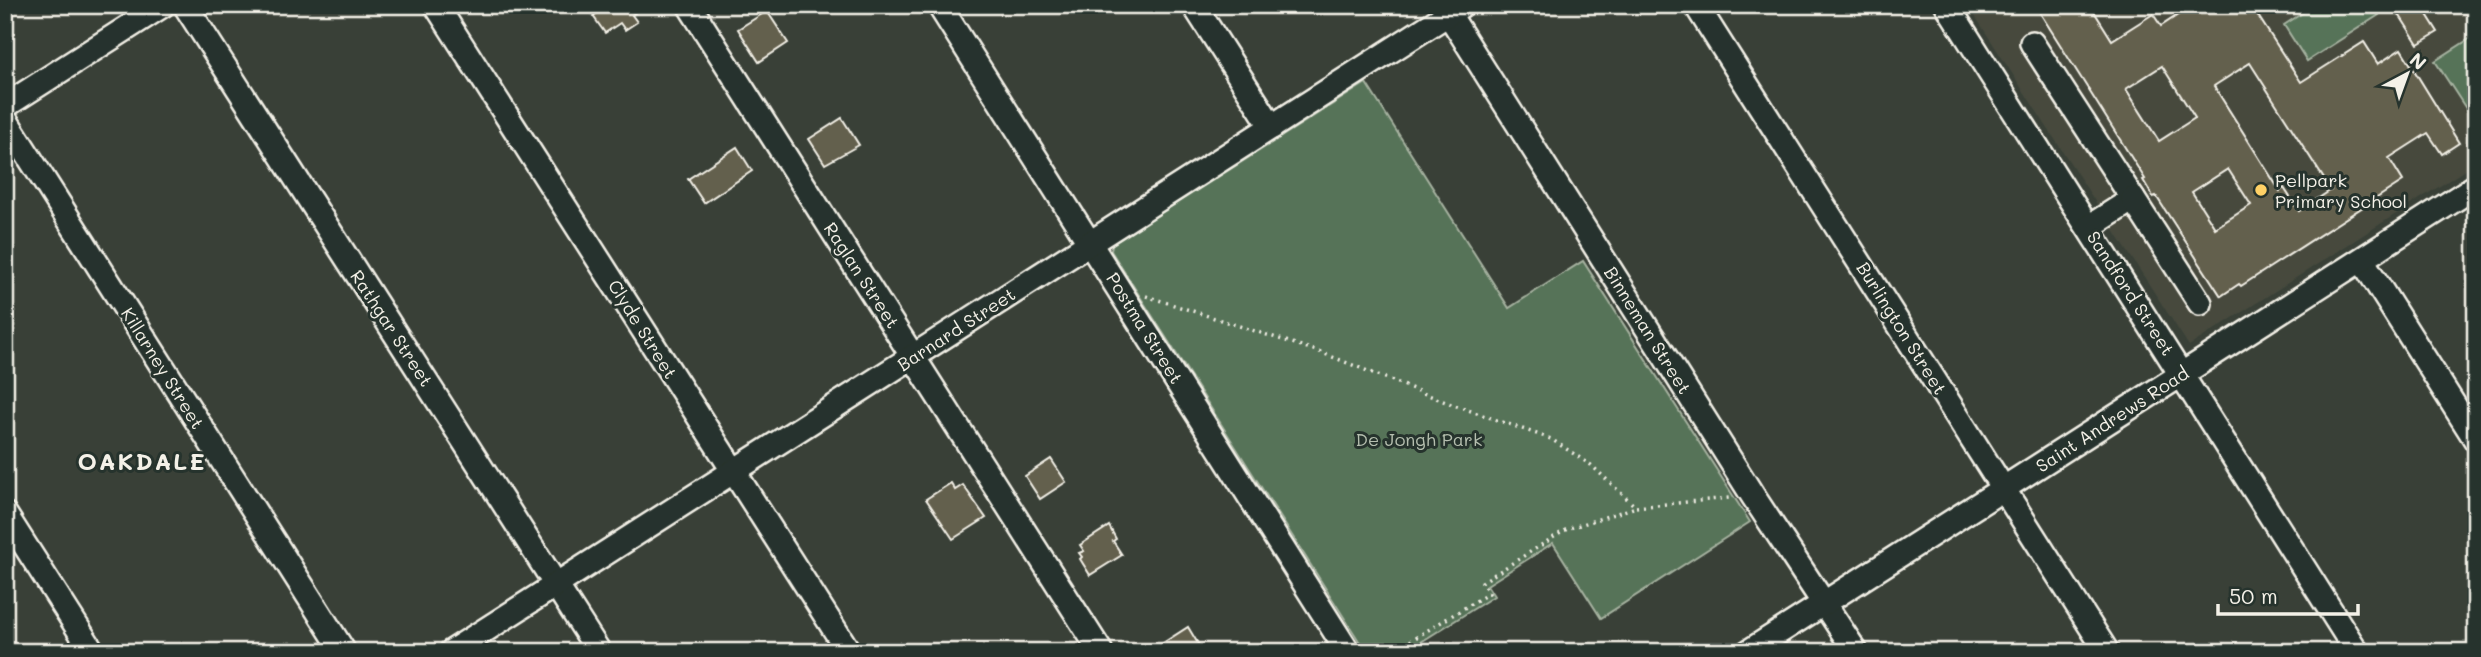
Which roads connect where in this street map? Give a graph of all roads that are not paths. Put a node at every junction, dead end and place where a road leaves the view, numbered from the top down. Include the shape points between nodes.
1 (163, 5) edge
2 (185, 5) edge
3 (436, 5) edge
4 (689, 5) edge
5 (939, 5) edge
6 (1194, 5) edge
7 (1696, 5) edge
8 (1947, 5) edge
9 (1451, 8) edge
10 (2032, 43) dead end
11 (5, 106) edge
12 (5, 119) edge
13 (1272, 127) junction
14 (2476, 186) edge
15 (2133, 199) junction
16 (2089, 227) junction
17 (1089, 242) junction
18 (2362, 260) junction
19 (2200, 303) dead end
20 (914, 356) junction
21 (2183, 374) junction
22 (2476, 440) edge
23 (734, 472) junction
24 (2004, 488) junction
25 (5, 514) edge
26 (556, 585) junction
27 (1825, 603) junction
28 (93, 652) edge
29 (344, 652) edge
30 (451, 652) edge
31 (599, 652) edge
32 (849, 652) edge
33 (1101, 652) edge
34 (1348, 652) edge
35 (1748, 652) edge
36 (1856, 652) edge
37 (2107, 652) edge
38 (2357, 652) edge

1 - 11 street
2 - 26 street, Rathgar Street
3 - 23 street, Clyde Street
4 - 20 street, Raglan Street
5 - 17 street, Postma Street
6 - 13 street
7 - 24 street, Burlington Street
8 - 16 street, Sandford Street
9 - 13 street, Barnard Street
9 - 27 street, Binneman Street via 1753,496
10 - 15 street
12 - 29 street, Killarney Street
13 - 17 street, Barnard Street
14 - 18 street, Saint Andrews Road
15 - 16 street
15 - 19 street
16 - 21 street, Sandford Street
17 - 20 street, Barnard Street
17 - 34 street, Postma Street
18 - 21 street, Saint Andrews Road
18 - 22 street
20 - 23 street, Barnard Street
20 - 33 street, Raglan Street
21 - 24 street, Saint Andrews Road
21 - 38 street, Sandford Street
23 - 26 street, Barnard Street
23 - 32 street, Clyde Street
24 - 27 street, Saint Andrews Road
24 - 37 street, Burlington Street
25 - 28 street
26 - 30 street, Barnard Street
26 - 31 street, Rathgar Street
27 - 35 street, Saint Andrews Road
27 - 36 street, Binneman Street

